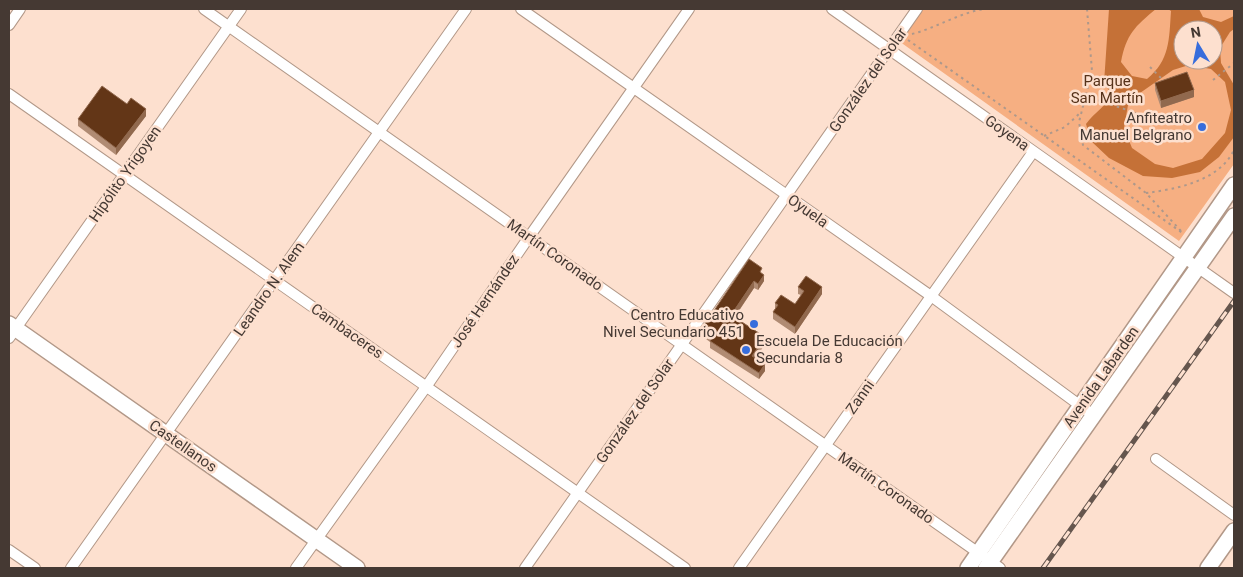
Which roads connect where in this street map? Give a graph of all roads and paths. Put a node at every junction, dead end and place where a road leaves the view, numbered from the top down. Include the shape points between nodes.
1 (20, 9) edge
2 (204, 9) edge
3 (241, 9) edge
4 (466, 9) edge
5 (521, 9) edge
6 (689, 9) edge
7 (832, 9) edge
8 (917, 9) edge
9 (984, 9) edge
10 (1087, 9) edge
11 (9, 25) edge
12 (229, 26) junction
13 (900, 34) junction
14 (888, 50) junction
15 (1234, 63) edge
16 (1150, 67) dead end
17 (1213, 80) dead end
18 (1165, 81) edge
19 (634, 88) junction
20 (9, 94) edge
21 (1086, 96) junction
22 (1081, 112) junction
23 (1136, 113) dead end
24 (379, 132) junction
25 (1044, 136) junction
26 (1234, 150) edge
27 (1033, 152) junction
28 (124, 175) junction
29 (1234, 185) edge
30 (1146, 193) junction
31 (786, 196) junction
32 (1234, 216) edge
33 (529, 237) junction
34 (1183, 258) junction
35 (1198, 268) junction
36 (274, 281) junction
37 (1234, 293) edge
38 (930, 296) junction
39 (11, 330) edge
40 (682, 344) junction
41 (426, 387) junction
42 (1086, 411) junction
43 (166, 434) junction
44 (825, 445) junction
45 (1156, 459) dead end
46 (578, 493) junction
47 (1234, 515) edge
48 (1234, 531) edge
49 (316, 540) junction
50 (9, 550) edge
51 (989, 563) edge
52 (35, 568) edge
53 (71, 568) edge
54 (296, 568) edge
55 (357, 568) edge
56 (525, 568) edge
57 (684, 568) edge
58 (739, 568) edge
59 (968, 568) edge
60 (1208, 568) edge

1 - 11 street
2 - 12 street, Martín Coronado
3 - 12 street, Hipólito Yrigoyen
4 - 24 street, Leandro N. Alem
5 - 19 street, Oyuela
6 - 19 street, José Hernández
7 - 14 street, Goyena
8 - 13 street, González del Solar
9 - 13 path via 909,36
10 - 21 path via 1092,71
12 - 24 street, Martín Coronado
12 - 28 street, Hipólito Yrigoyen
13 - 14 street, González del Solar
13 - 25 path
14 - 27 street, Goyena
14 - 31 street, González del Solar
15 - 17 path
16 - 18 path
19 - 31 street, Oyuela
19 - 33 street, José Hernández
20 - 28 street, Cambaceres
21 - 22 path
21 - 23 path
22 - 25 path via 1065,127
22 - 30 path via 1078,122 1083,144
24 - 33 street, Martín Coronado
24 - 36 street, Leandro N. Alem
25 - 30 path via 1184,234
26 - 30 path via 1230,159 1205,178 1171,190
27 - 34 street, Goyena
27 - 38 street, Zanni
28 - 36 street, Cambaceres
28 - 39 street, Hipólito Yrigoyen
29 - 34 street, Avenida Labarden
31 - 38 street, Oyuela
31 - 40 street, González del Solar
32 - 35 street, Avenida Labarden
33 - 40 street, Martín Coronado
33 - 41 street, José Hernández
34 - 35 street, Goyena
34 - 42 street, Avenida Labarden
35 - 37 street, Goyena
35 - 42 street, Avenida Labarden
36 - 41 street, Cambaceres
36 - 43 street, Leandro N. Alem
38 - 42 street, Oyuela
38 - 44 street, Zanni
39 - 43 street, Castellanos
40 - 44 street, Martín Coronado
40 - 46 street, González del Solar
41 - 46 street, Cambaceres
41 - 49 street, José Hernández
42 - 51 street, Avenida Labarden
43 - 49 street, Castellanos
43 - 53 street, Leandro N. Alem
44 - 51 street, Martín Coronado
44 - 58 street, Zanni
45 - 47 street
46 - 56 street, González del Solar
46 - 57 street, Cambaceres
48 - 60 street
49 - 54 street, José Hernández
49 - 55 street, Castellanos
50 - 52 street
51 - 59 street, Avenida Labarden

